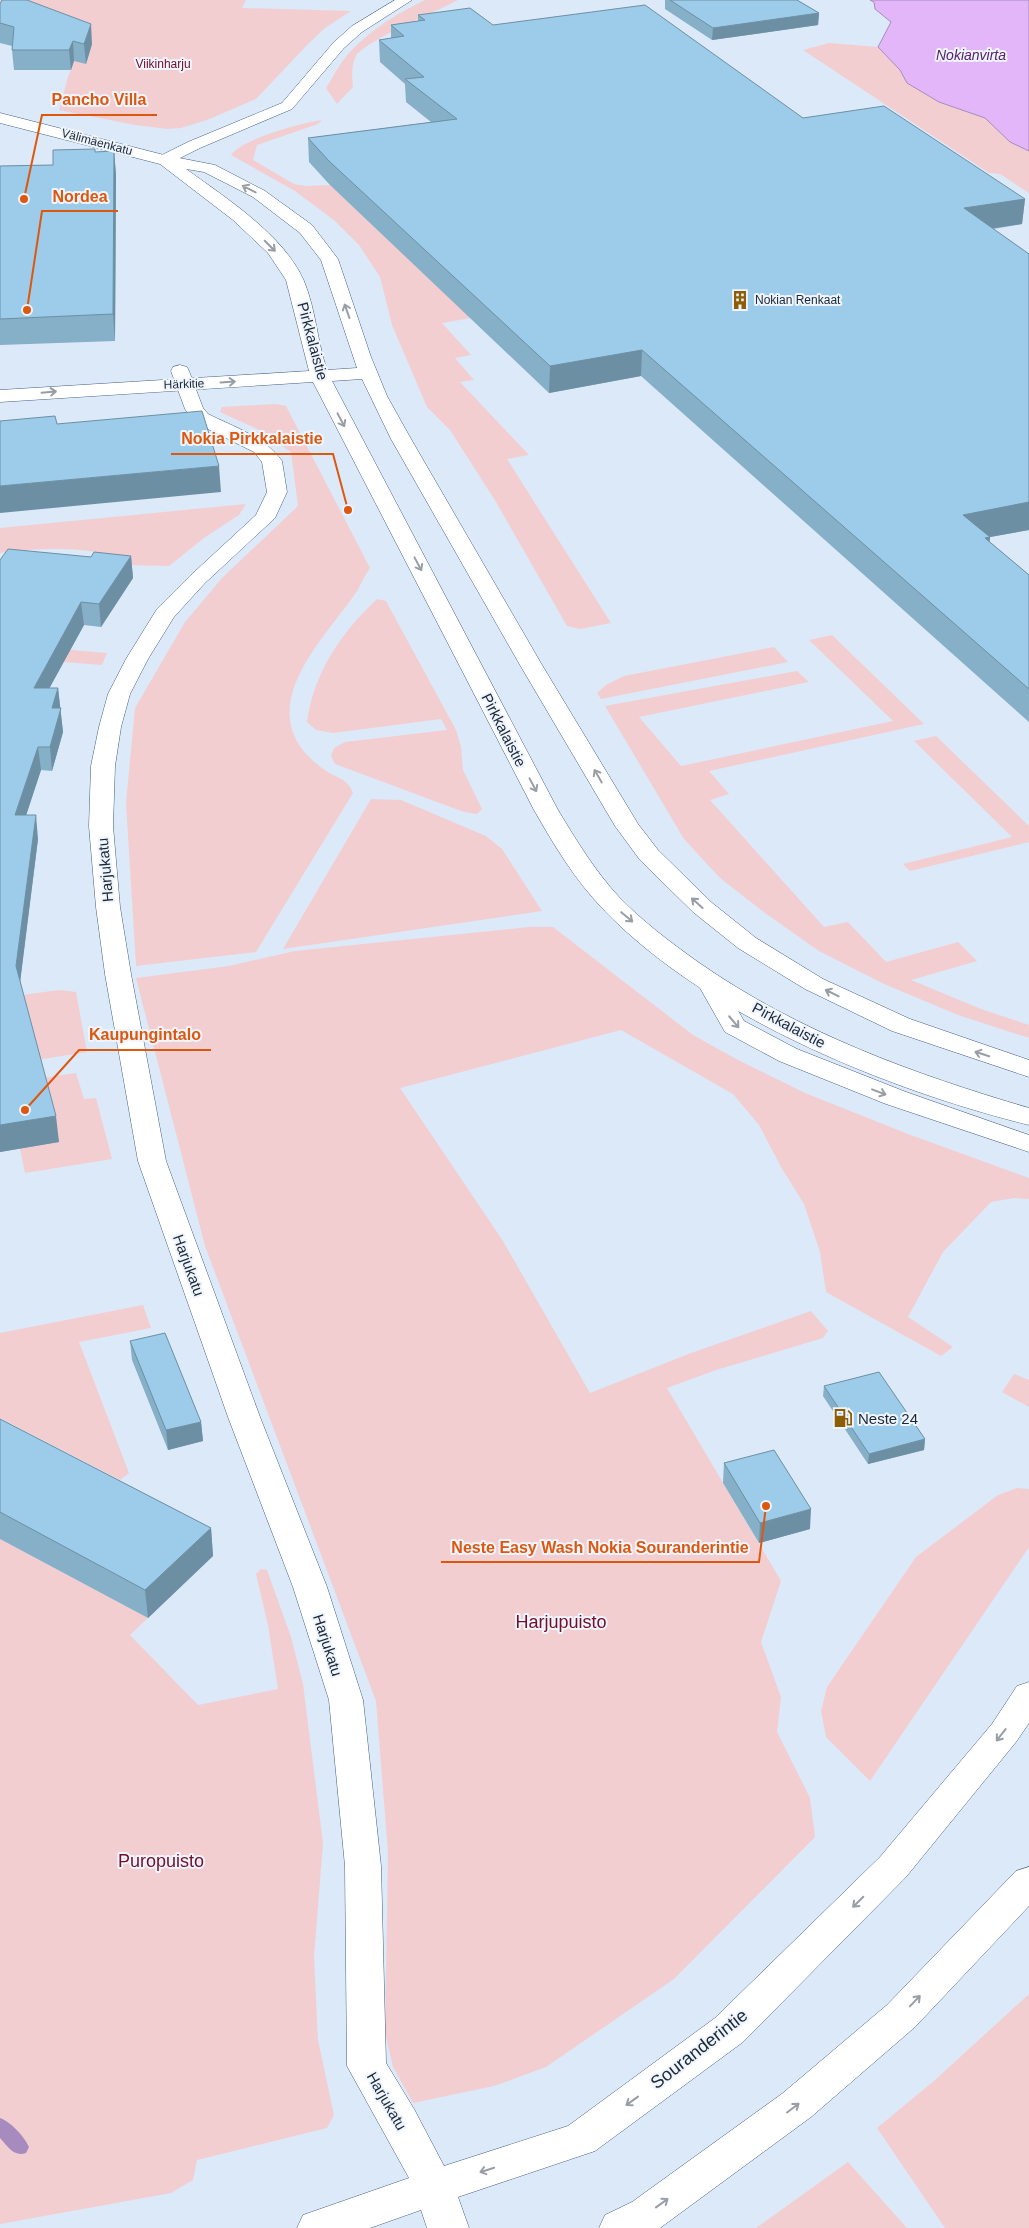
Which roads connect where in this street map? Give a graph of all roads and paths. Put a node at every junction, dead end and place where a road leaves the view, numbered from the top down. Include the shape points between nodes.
1 (405, 0) edge
2 (0, 118) edge
3 (164, 160) junction
4 (366, 365) junction
5 (318, 368) junction
6 (183, 377) junction
7 (0, 382) edge
8 (0, 396) edge
9 (709, 981) junction
10 (1029, 1069) edge
11 (1029, 1117) edge
12 (1029, 1144) edge
13 (1029, 1695) edge
14 (1029, 1882) edge
15 (434, 2187) junction
16 (318, 2228) edge
17 (448, 2228) edge
18 (620, 2228) edge

1 - 3 main road via 357,29 339,45 287,106
2 - 3 main road, Välimäenkatu
4 -> 3 main road via 329,259 306,229 259,194 209,168
3 -> 5 main road, Pirkkalaistie via 249,225 281,258 294,278 304,305
4 - 5 main road, Härkitie
10 -> 4 main road via 901,1025 814,984 747,943 669,876 627,826 530,665 401,439
5 - 6 main road, Härkitie
5 -> 9 main road, Pirkkalaistie via 563,839 621,913
6 - 7 main road, Härkitie
8 -> 6 main road, Härkitie
6 - 15 main road, Harjukatu via 194,409 201,418 261,448 272,461 278,492 265,518 165,614 120,694 103,766 101,826 118,974 152,1162 244,1417 310,1587 346,1700 363,1866 367,2066
9 - 11 main road, Pirkkalaistie via 792,1029 872,1066
9 -> 12 main road via 734,1026 788,1055 896,1098
13 -> 15 main road, Souranderintie via 1004,1733 893,1867 729,2030 581,2139
18 -> 14 main road via 646,2215 797,2105 901,2016
15 - 16 main road, Souranderintie
15 - 17 main road, Harjukatu

